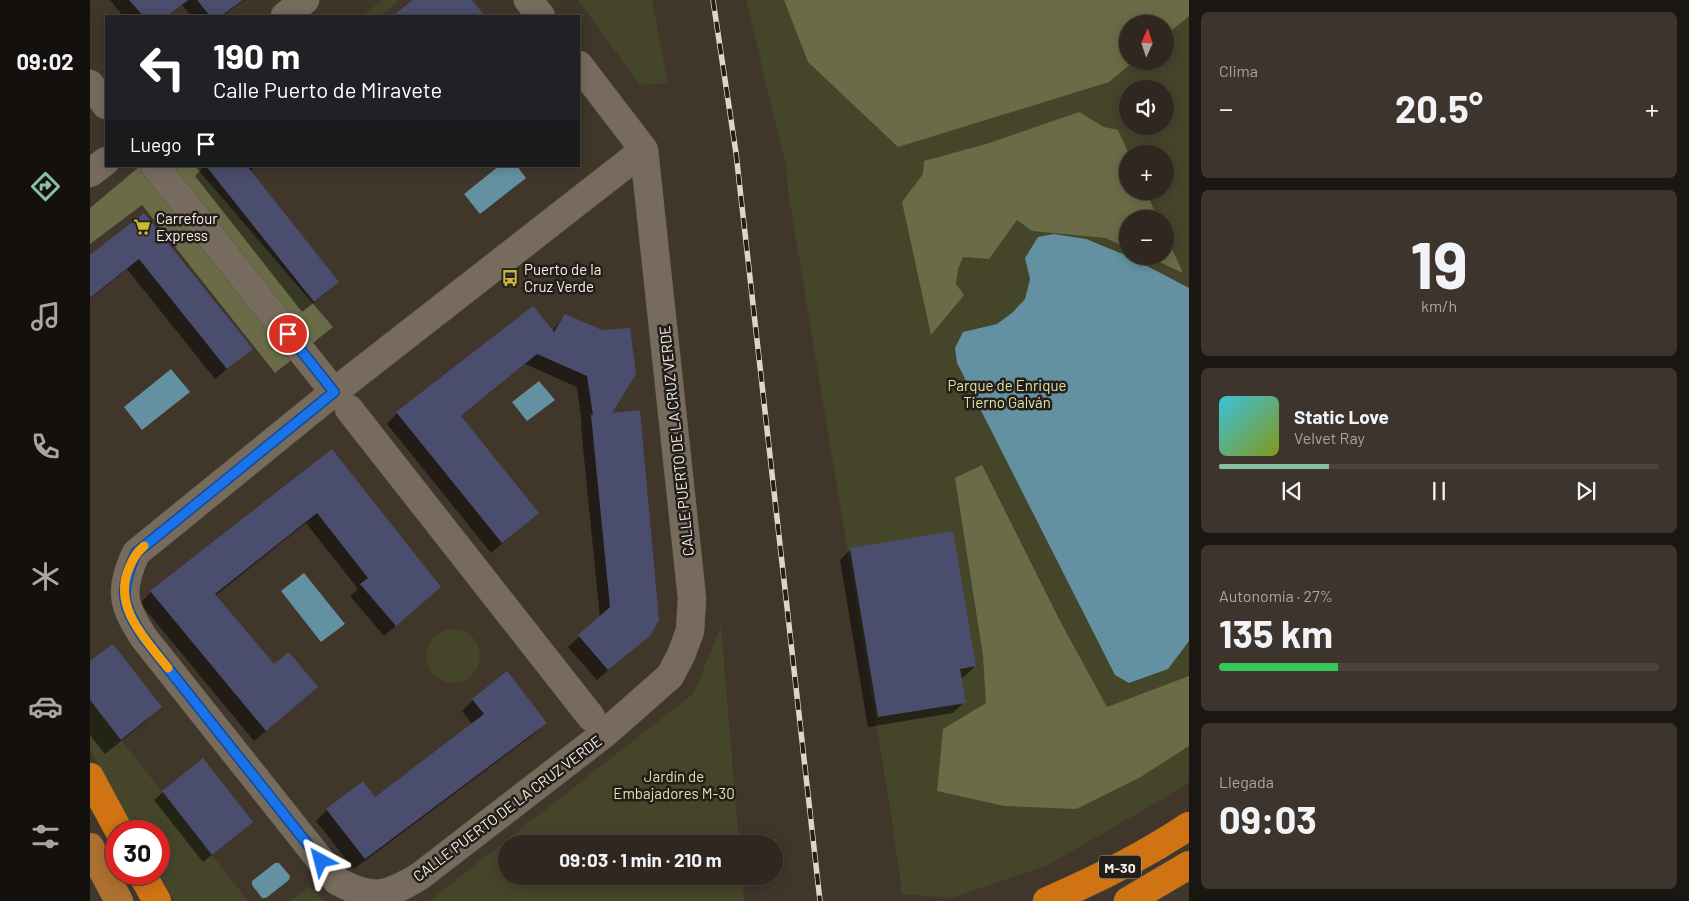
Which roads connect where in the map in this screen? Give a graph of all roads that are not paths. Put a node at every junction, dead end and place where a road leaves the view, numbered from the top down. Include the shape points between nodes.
1 (306, 0) edge
2 (528, 0) edge
3 (287, 15) edge
4 (540, 15) edge
5 (580, 66) edge
6 (90, 84) edge
7 (105, 104) edge
8 (644, 150) junction
9 (105, 162) edge
10 (156, 167) edge
11 (90, 173) edge
12 (342, 400) junction
13 (591, 717) dead end
14 (90, 777) edge
15 (113, 820) edge
16 (1189, 826) edge
17 (90, 847) edge
18 (1189, 865) edge
19 (148, 885) edge
20 (120, 901) edge
21 (156, 901) edge
22 (1047, 901) edge
23 (1128, 901) edge

1 - 3 street
2 - 4 street
5 - 8 street, CALLE PUERTO DE LA CRUZ VERDE
6 - 7 street
8 - 12 street, CALLE PUERTO DE LA CRUZ VERDE
8 - 12 street, CALLE PUERTO DE LA CRUZ VERDE via 692,598 690,630 670,676 604,734 420,876 379,895 355,891 337,881 144,638 125,601 127,572 136,553
9 - 11 street
10 - 12 street
12 - 13 street
14 - 15 highway
16 - 22 highway, M-30 via 1162,844
17 - 20 main road
18 - 23 highway
19 - 21 highway

